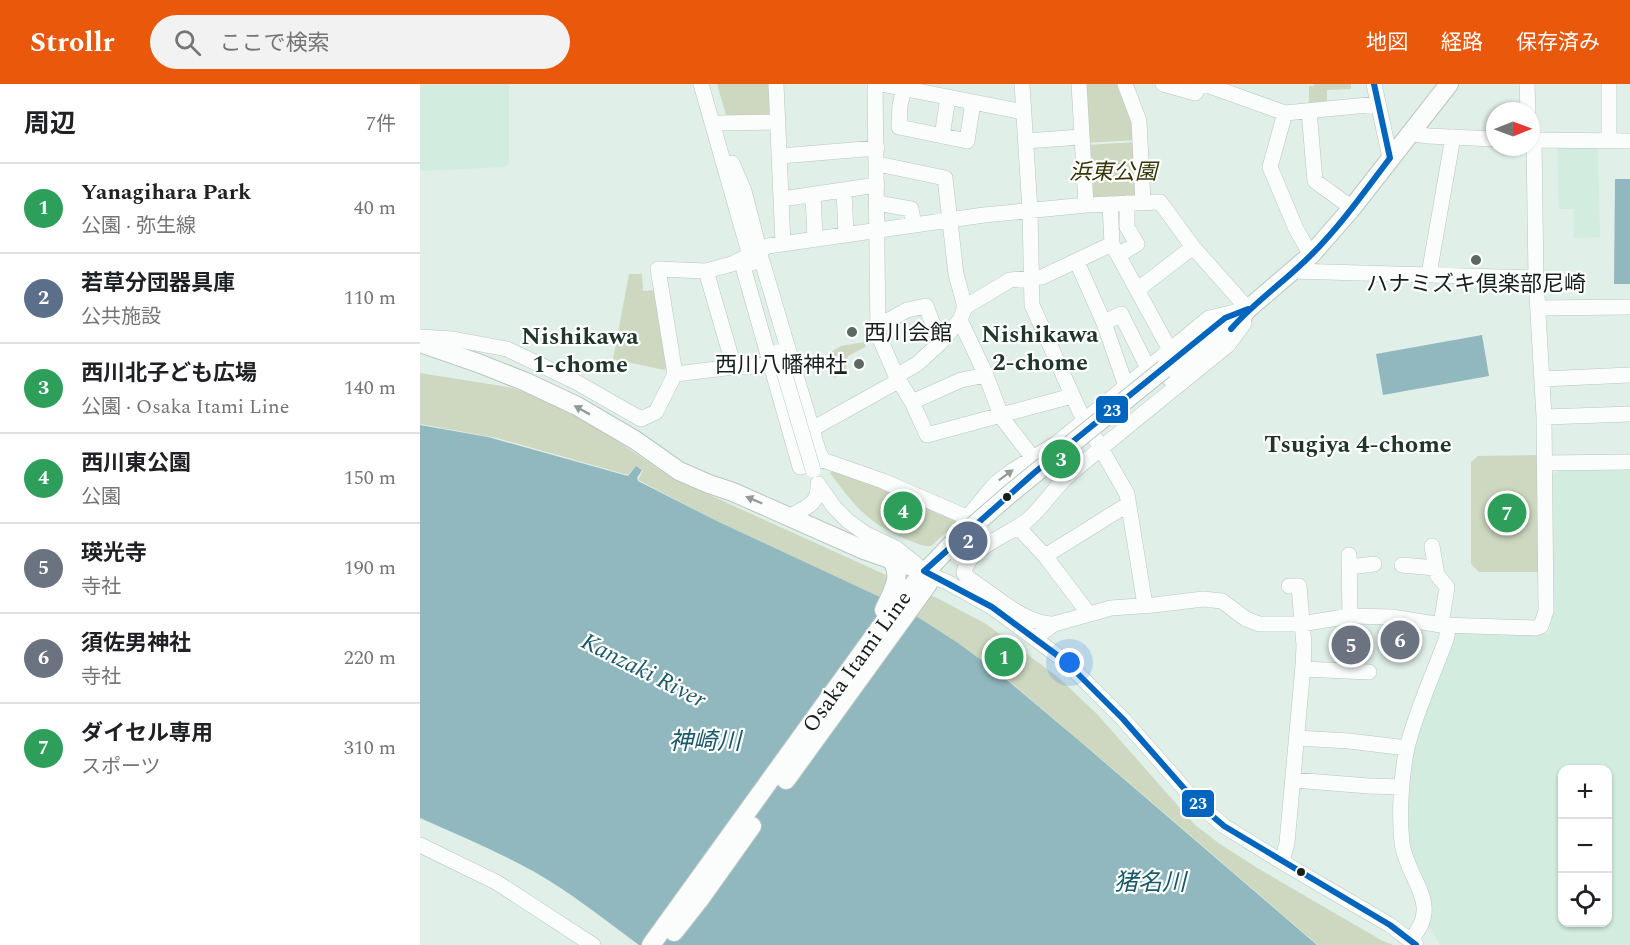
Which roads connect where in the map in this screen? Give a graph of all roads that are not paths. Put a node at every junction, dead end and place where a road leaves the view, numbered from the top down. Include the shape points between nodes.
1 (701, 84) edge
2 (776, 84) edge
3 (875, 84) edge
4 (881, 84) edge
5 (1022, 84) edge
6 (1079, 84) edge
7 (1125, 84) edge
8 (1131, 84) edge
9 (1142, 84) edge
10 (1163, 84) edge
11 (1202, 84) edge
12 (1374, 84) edge
13 (1449, 84) edge
14 (1527, 84) edge
15 (1609, 84) edge
16 (903, 87) edge
17 (948, 98) junction
18 (973, 102) junction
19 (1528, 102) edge
20 (1378, 104) junction
21 (1310, 111) junction
22 (1024, 112) junction
23 (1285, 113) junction
24 (714, 118) junction
25 (777, 122) junction
26 (1410, 134) junction
27 (942, 136) junction
28 (1082, 137) junction
29 (1453, 137) junction
30 (1486, 139) edge
31 (1540, 140) edge
32 (1609, 140) junction
33 (1026, 141) junction
34 (1630, 141) edge
35 (877, 148) junction
36 (780, 156) junction
37 (1532, 156) edge
38 (1390, 158) junction
39 (878, 164) junction
40 (877, 185) junction
41 (844, 190) junction
42 (813, 195) junction
43 (782, 199) junction
44 (1143, 202) junction
45 (877, 203) junction
46 (1127, 203) junction
47 (1110, 204) junction
48 (1086, 205) junction
49 (1352, 208) junction
50 (1030, 211) junction
51 (951, 220) junction
52 (914, 225) junction
53 (876, 230) junction
54 (846, 235) junction
55 (815, 239) junction
56 (783, 244) junction
57 (1193, 247) junction
58 (1115, 250) junction
59 (1311, 255) junction
60 (757, 256) junction
61 (1077, 262) junction
62 (705, 271) junction
63 (1292, 271) junction
64 (1429, 274) junction
65 (1031, 277) junction
66 (1536, 278) junction
67 (1137, 290) junction
68 (1630, 307) edge
69 (1538, 308) junction
70 (1248, 309) junction
71 (962, 313) junction
72 (1104, 322) junction
73 (878, 326) junction
74 (420, 337) edge
75 (420, 343) edge
76 (940, 343) junction
77 (1170, 350) junction
78 (774, 358) junction
79 (734, 367) junction
80 (1161, 372) junction
81 (675, 374) junction
82 (986, 375) junction
83 (1630, 375) edge
84 (897, 378) junction
85 (1542, 379) junction
86 (1126, 386) junction
87 (1072, 396) junction
88 (912, 402) junction
89 (1000, 414) junction
90 (1630, 414) edge
91 (1544, 417) junction
92 (1084, 420) junction
93 (812, 429) junction
94 (1101, 450) junction
95 (1033, 458) junction
96 (1630, 462) edge
97 (1545, 463) junction
98 (814, 470) junction
99 (1127, 505) junction
100 (790, 516) junction
101 (967, 518) junction
102 (1018, 527) junction
103 (989, 543) junction
104 (1432, 546) dead end
105 (1045, 556) junction
106 (892, 564) junction
107 (1374, 564) dead end
108 (1402, 565) dead end
109 (1435, 568) junction
110 (925, 579) junction
111 (1298, 586) dead end
112 (1145, 605) junction
113 (1089, 614) junction
114 (1350, 616) junction
115 (1054, 624) junction
116 (1301, 624) junction
117 (1445, 625) junction
118 (879, 629) junction
119 (1035, 638) junction
120 (1303, 669) junction
121 (1369, 672) dead end
122 (1297, 738) junction
123 (1407, 748) junction
124 (1294, 780) junction
125 (1402, 787) junction
126 (420, 844) edge
127 (1281, 862) junction
128 (1413, 942) edge
129 (593, 945) edge
130 (651, 945) edge
131 (663, 945) edge

1 - 24 street
2 - 25 street
3 - 35 street
4 - 16 street
5 - 22 street
6 - 28 street
7 - 44 street via 1139,121
8 - 9 street
10 - 11 street via 1196,93
11 - 23 street
12 - 20 street
13 - 26 main road, Osaka Itami Line
14 - 19 street
15 - 32 street
16 - 17 street
16 - 27 street via 899,127
17 - 18 street
17 - 27 street
18 - 22 street
18 - 27 street via 967,141
20 - 21 street
20 - 38 street
21 - 23 street
21 - 49 street via 1315,182
22 - 33 street
23 - 59 street via 1270,167
24 - 25 street
24 - 60 street
25 - 36 street
26 - 29 street
26 - 38 main road, Osaka Itami Line
28 - 33 street
28 - 48 street
29 - 30 street
29 - 64 street
31 - 32 street
32 - 34 street
33 - 50 street
35 - 36 street
35 - 39 street
36 - 43 street
37 - 66 street
38 - 49 main road, Osaka Itami Line
39 - 40 street
39 - 51 street via 945,177
40 - 41 street
40 - 45 street
41 - 42 street
41 - 54 street
42 - 43 street
42 - 55 street
43 - 56 street
44 - 46 street
44 - 57 street via 1160,202
45 - 52 street via 911,209
45 - 53 street
46 - 47 street
46 - 58 street via 1127,227 1137,244
47 - 48 street
47 - 58 street
48 - 50 street
49 - 59 main road, Osaka Itami Line
50 - 51 street
50 - 65 street
51 - 52 street
51 - 71 street
52 - 53 street
53 - 54 street
53 - 73 street
54 - 55 street
55 - 56 street
56 - 60 street via 768,246
57 - 67 street
57 - 70 street
58 - 61 street
58 - 67 street
59 - 63 main road, Osaka Itami Line
60 - 62 street
60 - 78 street
60 - 93 street
61 - 65 street via 1042,277
61 - 72 street
62 - 79 street
62 - 81 street via 658,269
63 - 64 street
63 - 70 main road, Osaka Itami Line
64 - 66 street
65 - 71 street via 1010,280
65 - 87 street via 1032,305
66 - 69 street
67 - 77 street
68 - 69 street
69 - 85 street
70 - 77 street via 1209,318
70 - 80 main road, Osaka Itami Line via 1233,328
70 - 94 street via 1235,338
71 - 76 street
71 - 82 street
72 - 80 street via 1121,314
72 - 86 street
73 - 76 street via 907,310 926,306
73 - 84 street
74 - 81 street via 507,349 641,419 656,412
100 -> 75 main road via 679,471 635,440 536,387
76 - 84 street
77 - 80 street
78 - 79 street
78 - 98 street, bridge
79 - 81 street
80 - 86 street
80 - 110 main road, Osaka Itami Line, bridge
82 - 88 street via 961,380
82 - 89 street
83 - 85 street
84 - 88 street
84 - 93 street
85 - 91 street
86 - 92 street
87 - 89 street
87 - 92 street
88 - 89 street via 927,435
89 - 95 street
90 - 91 street
91 - 97 street
92 - 94 street
92 - 95 street
93 - 98 street
94 - 99 street via 1127,495
94 - 102 street via 1067,477 1040,509
101 -> 95 street via 991,488
96 - 97 street
97 - 117 street via 1546,611 1541,626
98 - 100 street via 818,496 812,504
98 - 101 street via 889,483
98 - 106 street via 829,514 861,544
98 - 110 street via 834,507 848,521 896,548
99 - 105 street
99 - 112 street
100 - 106 main road
101 - 103 street
102 - 103 street
102 - 105 street
103 - 115 street via 964,568 966,576 1031,619
104 - 109 street
105 - 113 street
106 - 110 main road
106 - 118 main road via 896,583
107 - 114 street via 1350,561
108 - 109 street
109 - 117 street via 1447,586
110 - 118 main road, Osaka Itami Line
110 - 119 street via 946,582 992,607
110 - 131 main road, Osaka Itami Line
111 - 116 street
112 - 113 street
112 - 116 street via 1203,599 1222,602 1257,623
113 - 115 street
114 - 116 street
114 - 117 street
115 - 119 street
116 - 120 street
117 - 123 street via 1446,640
118 - 130 main road, Osaka Itami Line
119 - 127 street via 1090,684 1196,802 1224,826
120 - 121 street
120 - 122 street
122 - 123 street
122 - 124 street
123 - 125 street
124 - 125 street
124 - 127 street
125 - 128 street via 1402,845 1425,908 1424,920
126 - 129 street via 496,882
127 - 128 street

